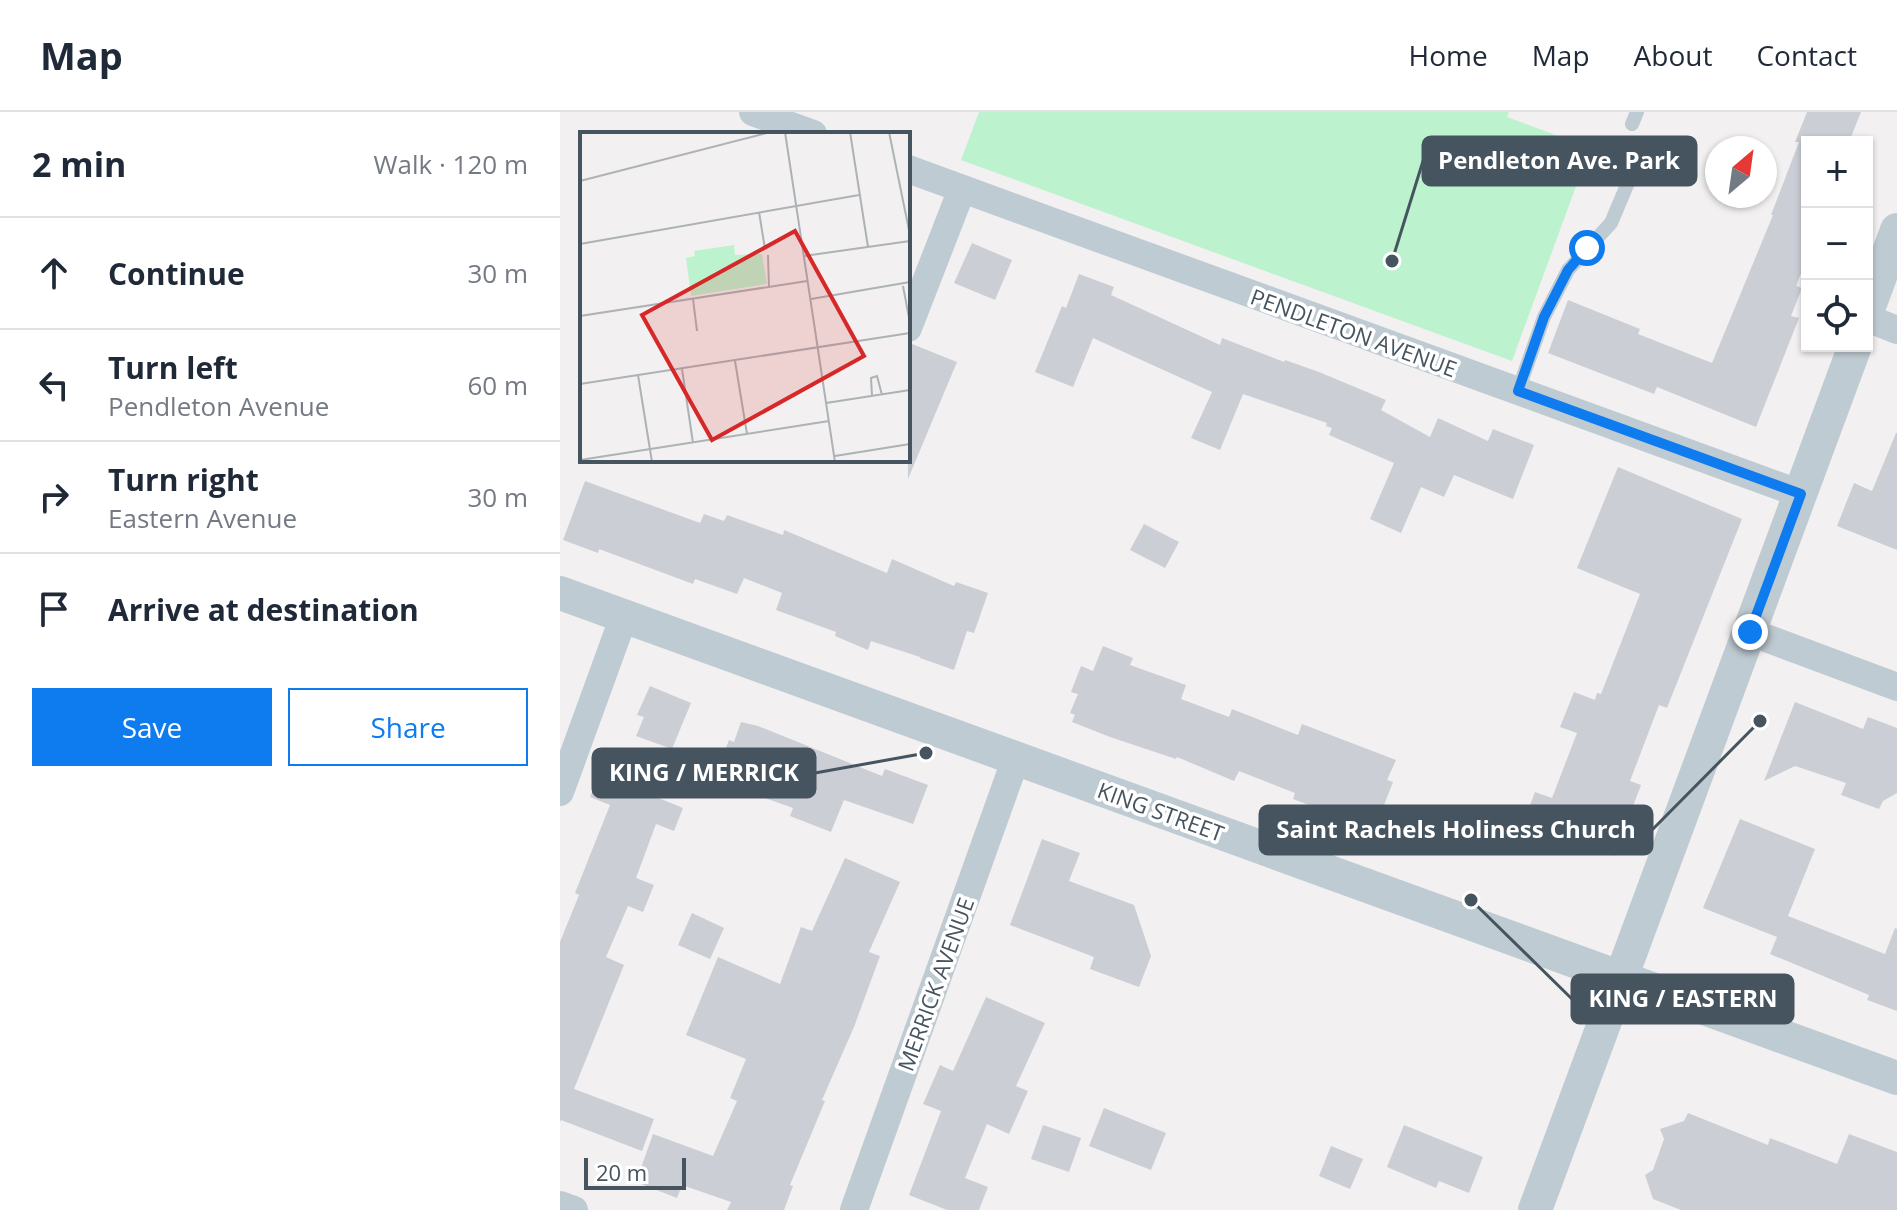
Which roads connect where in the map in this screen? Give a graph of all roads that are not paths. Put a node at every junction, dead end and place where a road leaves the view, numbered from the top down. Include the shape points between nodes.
1 (764, 114) edge
2 (808, 132) edge
3 (910, 170) edge
4 (1630, 178) dead end
5 (962, 189) junction
6 (1897, 230) edge
7 (1873, 298) edge
8 (1873, 318) edge
9 (910, 323) edge
10 (1897, 330) edge
11 (1853, 352) edge
12 (1518, 391) junction
13 (1801, 494) junction
14 (560, 593) edge
15 (624, 616) junction
16 (1750, 632) junction
17 (1897, 687) edge
18 (1016, 758) junction
19 (560, 792) edge
20 (1622, 978) junction
21 (1897, 1078) edge
22 (560, 1205) edge
23 (574, 1210) edge
24 (854, 1210) edge
25 (1535, 1210) edge

1 - 2 street
3 - 5 street, PENDLETON AVENUE
4 - 12 lane via 1611,223 1568,270 1544,317
5 - 9 street
5 - 12 street, PENDLETON AVENUE
6 - 7 street
8 - 10 street
11 - 13 street
12 - 13 street, PENDLETON AVENUE
13 - 16 street
14 - 15 street, KING STREET
15 - 18 street, KING STREET
15 - 19 street
16 - 17 street
16 - 20 street
18 - 20 street, KING STREET
18 - 24 street, MERRICK AVENUE
20 - 21 street, KING STREET
20 - 25 street
22 - 23 street

